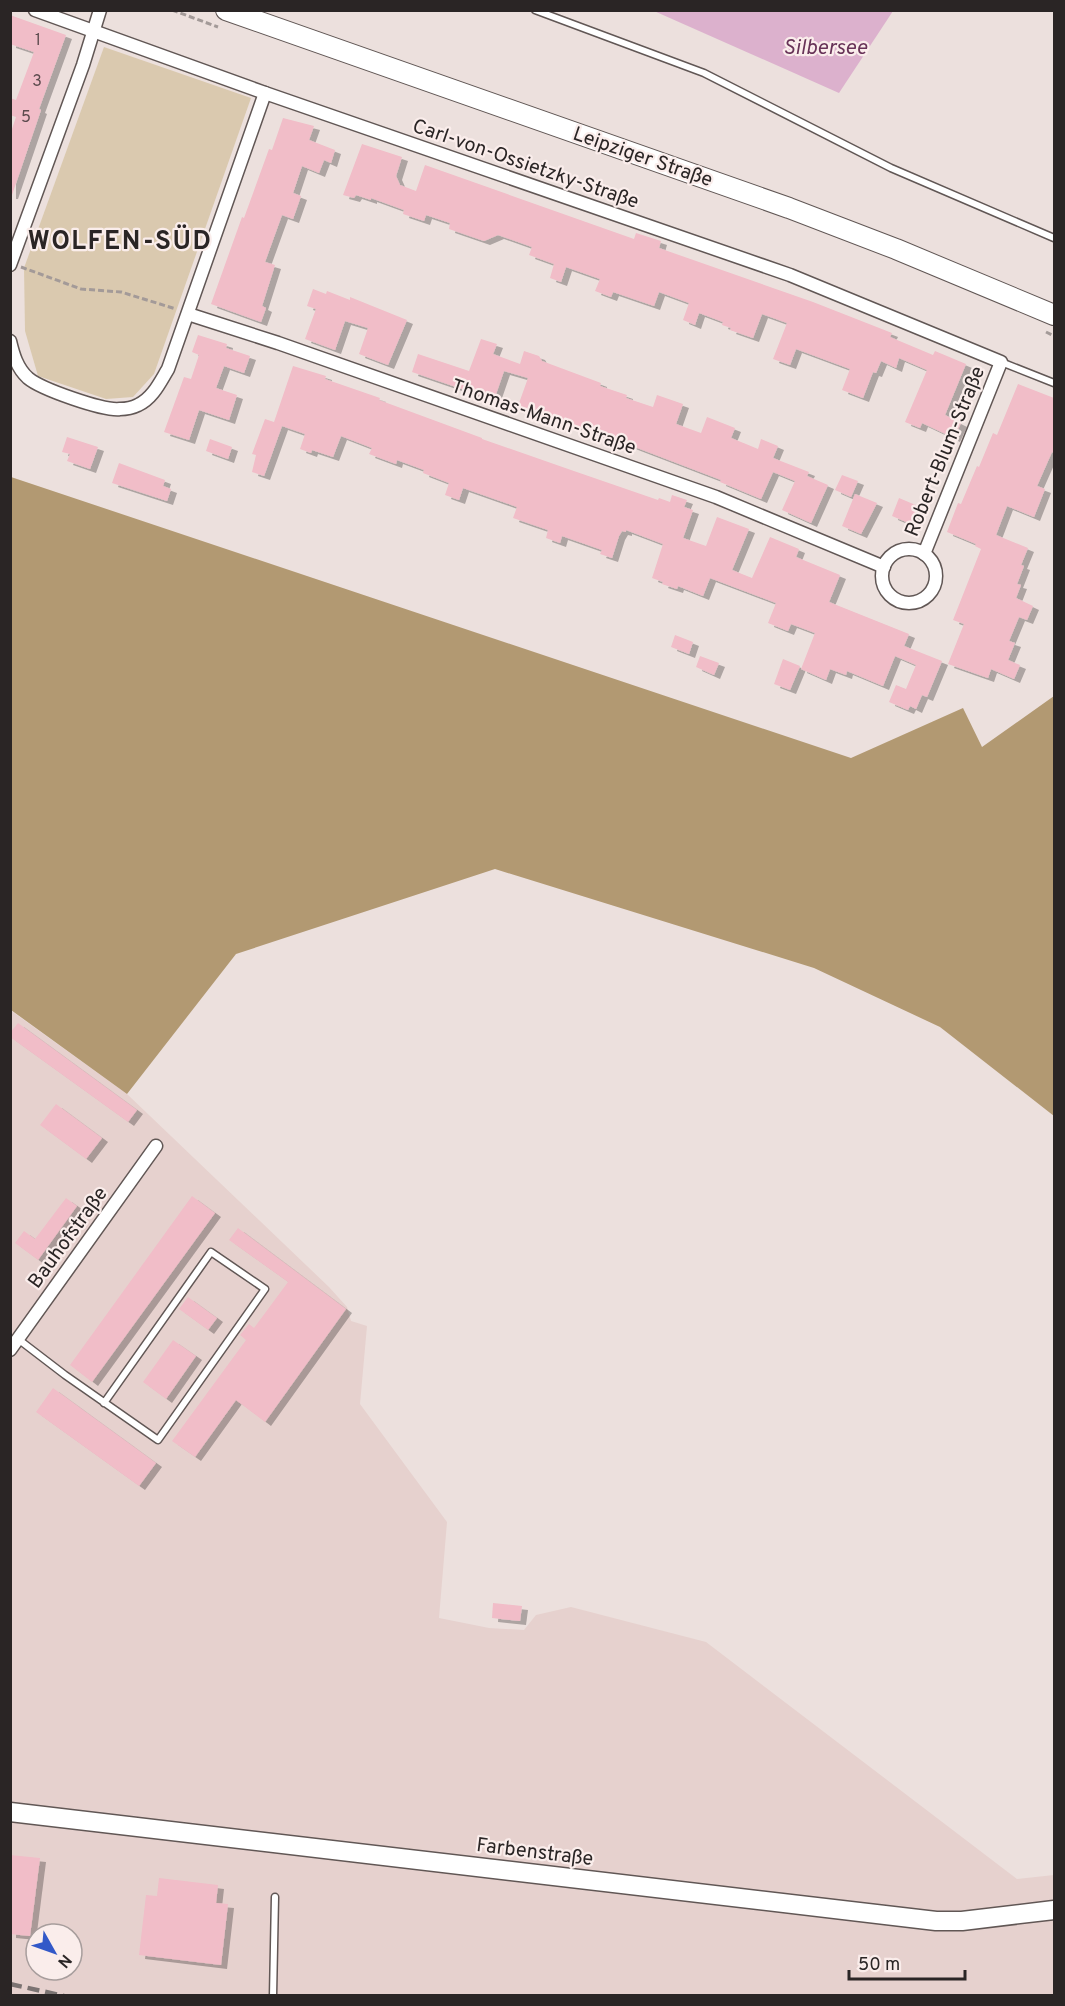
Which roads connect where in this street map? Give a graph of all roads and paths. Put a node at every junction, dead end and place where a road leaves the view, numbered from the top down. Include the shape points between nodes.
1 (35, 10) edge
2 (100, 10) edge
3 (226, 10) edge
4 (535, 10) edge
5 (93, 31) junction
6 (265, 93) junction
7 (1054, 238) edge
8 (11, 265) edge
9 (168, 307) dead end
10 (188, 314) junction
11 (1054, 315) edge
12 (10, 340) edge
13 (1001, 362) junction
14 (1054, 383) edge
15 (924, 554) junction
16 (884, 567) junction
17 (156, 1146) dead end
18 (18, 1339) junction
19 (10, 1350) edge
20 (104, 1403) junction
21 (10, 1812) edge
22 (275, 1897) dead end
23 (1054, 1910) edge
24 (273, 1995) edge

1 - 5 street, Carl-von-Ossietzky-Straße
2 - 5 street
3 - 11 main road, Leipziger Straße via 789,208
4 - 7 lane via 704,73 891,168
5 - 6 street, Carl-von-Ossietzky-Straße
5 - 8 street
6 - 10 street
6 - 13 street, Carl-von-Ossietzky-Straße via 790,275
8 - 9 path via 81,289 121,292
10 - 12 street via 168,369 155,392 140,404 119,410 38,385 14,358
10 - 16 street, Thomas-Mann-Straße via 716,497
13 - 14 lane
13 - 15 street, Robert-Blum-Straße
15 - 16 street, Robert-Blum-Straße via 905,550 889,558
15 - 16 street, Robert-Blum-Straße via 936,576 930,592 917,602 900,602 886,591
17 - 18 street, Bauhofstraße
18 - 19 street, Bauhofstraße
18 - 20 lane
20 - 20 lane via 158,1440 265,1289 211,1252
21 - 23 street, Farbenstraße via 936,1921
22 - 24 lane

